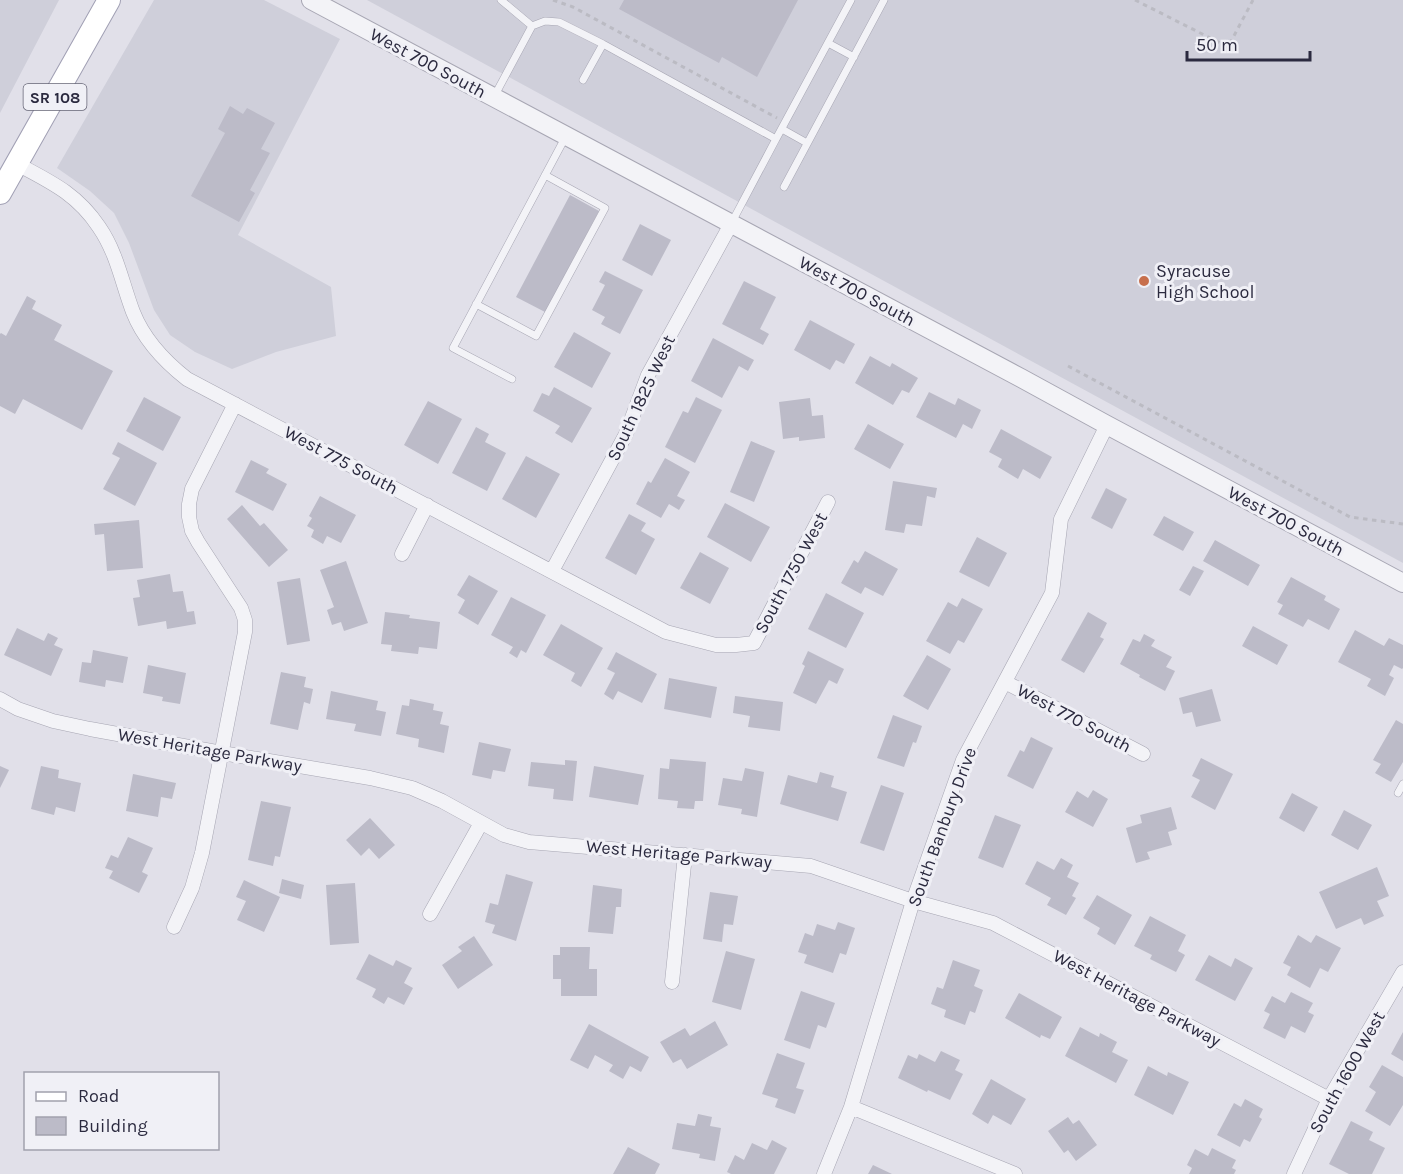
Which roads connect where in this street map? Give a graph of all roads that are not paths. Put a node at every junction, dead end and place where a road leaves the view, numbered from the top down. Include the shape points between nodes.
1 (110, 0) edge
2 (311, 0) edge
3 (501, 0) edge
4 (851, 0) edge
5 (884, 0) edge
6 (532, 26) junction
7 (828, 43) junction
8 (603, 44) junction
9 (854, 57) junction
10 (583, 80) dead end
11 (494, 97) junction
12 (782, 129) junction
13 (566, 136) junction
14 (776, 139) junction
15 (807, 143) junction
16 (17, 164) junction
17 (545, 175) junction
18 (784, 188) dead end
19 (0, 193) edge
20 (731, 224) junction
21 (476, 304) junction
22 (512, 379) dead end
23 (235, 404) junction
24 (1107, 425) junction
25 (828, 502) dead end
26 (427, 505) junction
27 (402, 554) dead end
28 (552, 571) junction
29 (1403, 583) edge
30 (754, 643) joint
31 (1005, 682) junction
32 (0, 699) edge
33 (222, 753) junction
34 (1143, 754) dead end
35 (1403, 784) edge
36 (1398, 793) dead end
37 (481, 823) junction
38 (685, 855) junction
39 (914, 901) junction
40 (430, 914) dead end
41 (174, 927) dead end
42 (1403, 972) edge
43 (672, 982) dead end
44 (1329, 1099) junction
45 (851, 1107) junction
46 (824, 1174) edge
47 (1015, 1174) edge
48 (1294, 1174) edge

1 - 16 main road, SR 108
2 - 11 street, West 700 South
3 - 6 lane
4 - 7 lane
5 - 9 lane
6 - 8 lane via 545,21 559,22
6 - 11 lane
7 - 9 lane
7 - 12 lane
8 - 10 lane
8 - 14 lane
9 - 15 lane
11 - 13 street, West 700 South
12 - 14 lane
12 - 15 lane
13 - 17 lane
13 - 20 street, West 700 South
14 - 20 lane
15 - 18 lane
16 - 19 main road, SR 108
16 - 23 street, West 775 South via 57,184 94,220 116,259 139,325 159,354 188,379
17 - 21 lane
17 - 21 lane via 605,208 600,218 536,336
20 - 24 street, West 700 South
20 - 28 street, South 1825 West via 648,375 626,434
21 - 22 lane via 453,348
23 - 26 street, West 775 South
23 - 33 street via 192,489 189,504 192,531 245,620
24 - 29 street, West 700 South
24 - 31 street, South Banbury Drive via 1061,519 1052,593
25 - 30 street, South 1750 West
26 - 27 street
26 - 28 street, West 775 South
28 - 30 street, West 775 South via 666,632 716,645
31 - 34 street, West 770 South
31 - 39 street, South Banbury Drive via 963,760
32 - 33 street, West Heritage Parkway via 53,720
33 - 37 street, West Heritage Parkway via 412,788
33 - 41 street via 202,853 192,888
35 - 36 lane
37 - 38 street, West Heritage Parkway via 529,842
37 - 40 street
38 - 39 street, West Heritage Parkway via 811,866
38 - 43 street
39 - 44 street, West Heritage Parkway via 993,923
39 - 45 street, South Banbury Drive
42 - 44 street, South 1600 West
44 - 48 street, South 1600 West
45 - 46 street, South Banbury Drive
45 - 47 street

